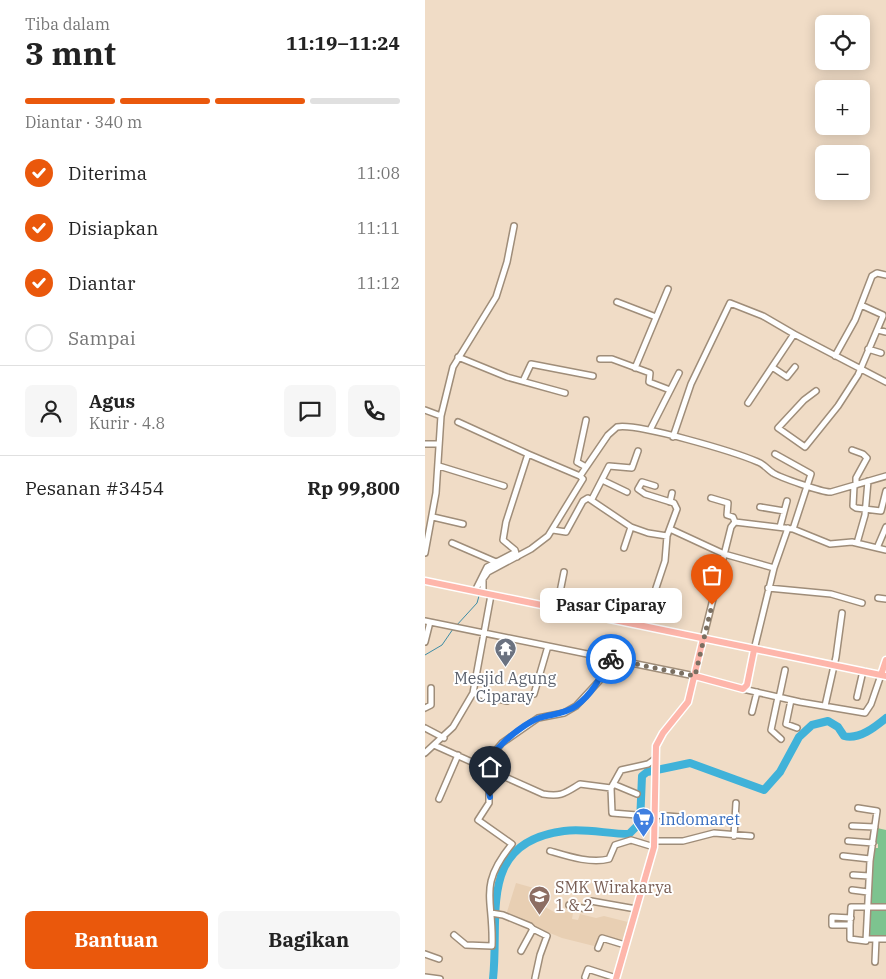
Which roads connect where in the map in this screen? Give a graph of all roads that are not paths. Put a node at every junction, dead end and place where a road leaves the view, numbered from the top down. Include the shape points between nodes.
1 (514, 226) dead end
2 (886, 275) edge
3 (668, 289) dead end
4 (617, 302) dead end
5 (861, 306) junction
6 (656, 317) junction
7 (878, 330) junction
8 (886, 332) edge
9 (794, 334) junction
10 (868, 349) junction
11 (881, 353) dead end
12 (835, 356) junction
13 (458, 357) junction
14 (600, 360) dead end
15 (772, 367) junction
16 (795, 367) dead end
17 (635, 368) junction
18 (860, 369) junction
19 (679, 373) dead end
20 (593, 376) dead end
21 (523, 381) junction
22 (886, 382) edge
23 (669, 390) junction
24 (816, 391) dead end
25 (565, 393) dead end
26 (748, 403) dead end
27 (425, 410) edge
28 (441, 416) junction
29 (586, 420) dead end
30 (458, 422) dead end
31 (650, 430) junction
32 (673, 437) junction
33 (425, 444) edge
34 (439, 444) junction
35 (852, 450) dead end
36 (638, 451) dead end
37 (528, 454) junction
38 (775, 454) dead end
39 (439, 466) junction
40 (586, 467) junction
41 (886, 476) edge
42 (581, 477) junction
43 (602, 480) junction
44 (868, 480) junction
45 (855, 484) junction
46 (808, 485) junction
47 (504, 486) dead end
48 (655, 486) dead end
49 (886, 491) edge
50 (627, 492) dead end
51 (672, 494) dead end
52 (711, 498) dead end
53 (592, 499) junction
54 (787, 501) dead end
55 (670, 502) junction
56 (761, 507) dead end
57 (866, 509) junction
58 (784, 511) junction
59 (884, 513) edge
60 (433, 517) junction
61 (735, 522) junction
62 (463, 524) dead end
63 (631, 527) junction
64 (780, 527) junction
65 (886, 527) edge
66 (790, 528) junction
67 (670, 529) junction
68 (553, 530) junction
69 (667, 536) junction
70 (452, 543) dead end
71 (857, 543) junction
72 (624, 548) dead end
73 (877, 548) junction
74 (886, 550) edge
75 (425, 553) edge
76 (725, 554) junction
77 (515, 555) junction
78 (492, 565) junction
79 (774, 568) junction
80 (564, 572) dead end
81 (425, 581) edge
82 (656, 588) dead end
83 (769, 588) junction
84 (479, 592) junction
85 (491, 595) junction
86 (878, 598) dead end
87 (886, 599) edge
88 (862, 603) dead end
89 (557, 607) junction
90 (842, 613) dead end
91 (428, 621) edge
92 (483, 633) junction
93 (703, 639) junction
94 (425, 642) edge
95 (548, 646) junction
96 (754, 650) junction
97 (608, 658) junction
98 (886, 660) edge
99 (833, 665) junction
100 (785, 670) dead end
101 (863, 671) junction
102 (884, 675) edge
103 (695, 676) junction
104 (431, 688) dead end
105 (743, 689) junction
106 (757, 692) junction
107 (473, 693) junction
108 (534, 694) dead end
109 (857, 697) dead end
110 (778, 698) junction
111 (791, 700) junction
112 (507, 701) dead end
113 (825, 706) junction
114 (425, 708) edge
115 (752, 712) dead end
116 (425, 728) edge
117 (797, 728) dead end
118 (444, 738) junction
119 (781, 739) dead end
120 (434, 745) junction
121 (425, 753) edge
122 (458, 755) junction
123 (655, 760) junction
124 (485, 768) junction
125 (612, 786) junction
126 (637, 794) dead end
127 (439, 799) dead end
128 (736, 803) dead end
129 (858, 808) dead end
130 (637, 815) dead end
131 (655, 815) junction
132 (680, 817) dead end
133 (852, 826) dead end
134 (875, 827) junction
135 (734, 836) junction
136 (751, 836) dead end
137 (848, 841) dead end
138 (873, 843) junction
139 (654, 844) junction
140 (550, 851) dead end
141 (843, 856) dead end
142 (870, 859) junction
143 (853, 875) dead end
144 (869, 876) junction
145 (852, 890) dead end
146 (868, 892) junction
147 (569, 904) dead end
148 (867, 907) junction
149 (886, 907) edge
150 (636, 909) junction
151 (832, 910) dead end
152 (491, 913) junction
153 (832, 917) junction
154 (851, 918) junction
155 (832, 925) junction
156 (851, 925) junction
157 (533, 929) junction
158 (831, 932) dead end
159 (454, 935) dead end
160 (866, 939) junction
161 (876, 939) junction
162 (886, 939) edge
163 (625, 945) junction
164 (598, 948) dead end
165 (521, 951) dead end
166 (425, 954) edge
167 (439, 959) dead end
168 (875, 962) dead end
169 (425, 977) edge
170 (585, 977) dead end
171 (535, 978) edge
172 (616, 978) edge
173 (440, 979) edge

1 - 13 street via 507,262 495,297
2 - 5 street via 873,275
3 - 6 street
4 - 6 street
5 - 7 street via 883,314
5 - 12 street
6 - 17 street
7 - 8 street
7 - 10 street
9 - 12 street
9 - 15 street
9 - 32 street via 763,316 730,303 701,360
10 - 11 street
10 - 18 street
12 - 18 street
13 - 21 street
13 - 28 street
14 - 17 street via 612,359
15 - 16 street via 787,377
15 - 26 street
17 - 23 street via 650,373 649,382
18 - 22 street
18 - 24 street via 837,406 803,447 778,428
19 - 23 street
20 - 21 street via 530,364
21 - 25 street
23 - 31 street
27 - 28 street
28 - 34 street
29 - 40 street via 577,462
30 - 37 street
31 - 32 street
31 - 40 street via 631,426 615,428
32 - 46 street via 759,462 775,475
33 - 34 street
34 - 39 street
35 - 45 street via 867,458
36 - 43 street via 632,468 610,465
37 - 42 street
37 - 77 street via 505,525 504,540 515,550
38 - 46 street via 810,472
39 - 47 street
39 - 60 street
40 - 42 street
41 - 44 street
42 - 68 street
43 - 50 street
43 - 53 street
44 - 45 street
44 - 57 street
45 - 46 street via 822,493
45 - 57 street via 854,507
46 - 66 street
48 - 55 street via 642,482 638,489
49 - 59 street
51 - 55 street
52 - 61 street via 728,503 726,514
53 - 63 street
53 - 68 street via 584,500 566,532
54 - 58 street
55 - 67 street via 677,509
56 - 58 street
57 - 59 street
57 - 71 street
58 - 64 street
60 - 62 street
60 - 75 street
61 - 64 street
61 - 76 street
63 - 69 street via 648,534
63 - 72 street
64 - 66 street
65 - 73 street
66 - 71 street via 830,544
66 - 79 street
67 - 69 street
67 - 76 street
68 - 77 street via 539,543
69 - 82 street via 665,560
70 - 78 street
71 - 73 street
73 - 74 street
76 - 79 street
76 - 93 street
77 - 78 street
78 - 84 street
79 - 83 street
80 - 89 street
81 - 84 main road
83 - 88 street via 831,594
83 - 96 street
84 - 85 main road
85 - 89 main road
85 - 92 street
86 - 87 street
89 - 93 main road
90 - 99 street
91 - 92 street
91 - 94 street
92 - 95 street
92 - 107 street
93 - 96 main road
93 - 103 main road
95 - 97 street
95 - 108 street
96 - 99 main road
96 - 105 main road via 747,685
97 - 103 street
97 - 124 street via 599,680 576,706 538,718 526,726 501,744
98 - 102 main road
99 - 101 main road
99 - 113 street
100 - 110 street
101 - 102 main road
101 - 109 street
102 - 113 street via 867,712
103 - 105 main road
103 - 123 main road via 687,702 658,741
104 - 114 street via 431,705
105 - 106 street
106 - 110 street
106 - 115 street
107 - 112 street
107 - 118 street
110 - 111 street
110 - 119 street via 771,730
111 - 113 street
111 - 117 street via 786,724
116 - 118 street
118 - 120 street
120 - 121 street
120 - 122 street
122 - 124 street
122 - 127 street
123 - 125 street via 621,770
123 - 131 main road
124 - 125 street via 549,795 561,796 580,784
124 - 152 street via 484,778 490,797 478,820 512,844 491,878 488,892
125 - 126 street
125 - 130 street via 612,813
128 - 135 street
129 - 134 street via 877,811
131 - 132 street
131 - 139 main road
133 - 134 street
134 - 138 street
135 - 136 street
135 - 139 street via 713,833
137 - 138 street
138 - 142 street
139 - 140 street via 630,840 615,845 609,859 605,860
139 - 150 main road
141 - 142 street
142 - 144 street
143 - 144 street
144 - 146 street
145 - 146 street
146 - 148 street
147 - 150 street via 586,909 591,901
148 - 149 street
148 - 154 street via 851,907
148 - 160 street
150 - 163 main road
151 - 153 street
152 - 157 street
152 - 159 street via 491,947 466,945
153 - 154 street
153 - 155 street
154 - 156 street
155 - 156 street
155 - 158 street
156 - 160 street via 849,939
157 - 165 street
157 - 171 street via 547,936
160 - 161 street
161 - 162 street
161 - 168 street
163 - 164 street via 602,938
163 - 172 main road
166 - 167 street
169 - 173 street
170 - 172 street via 588,969

